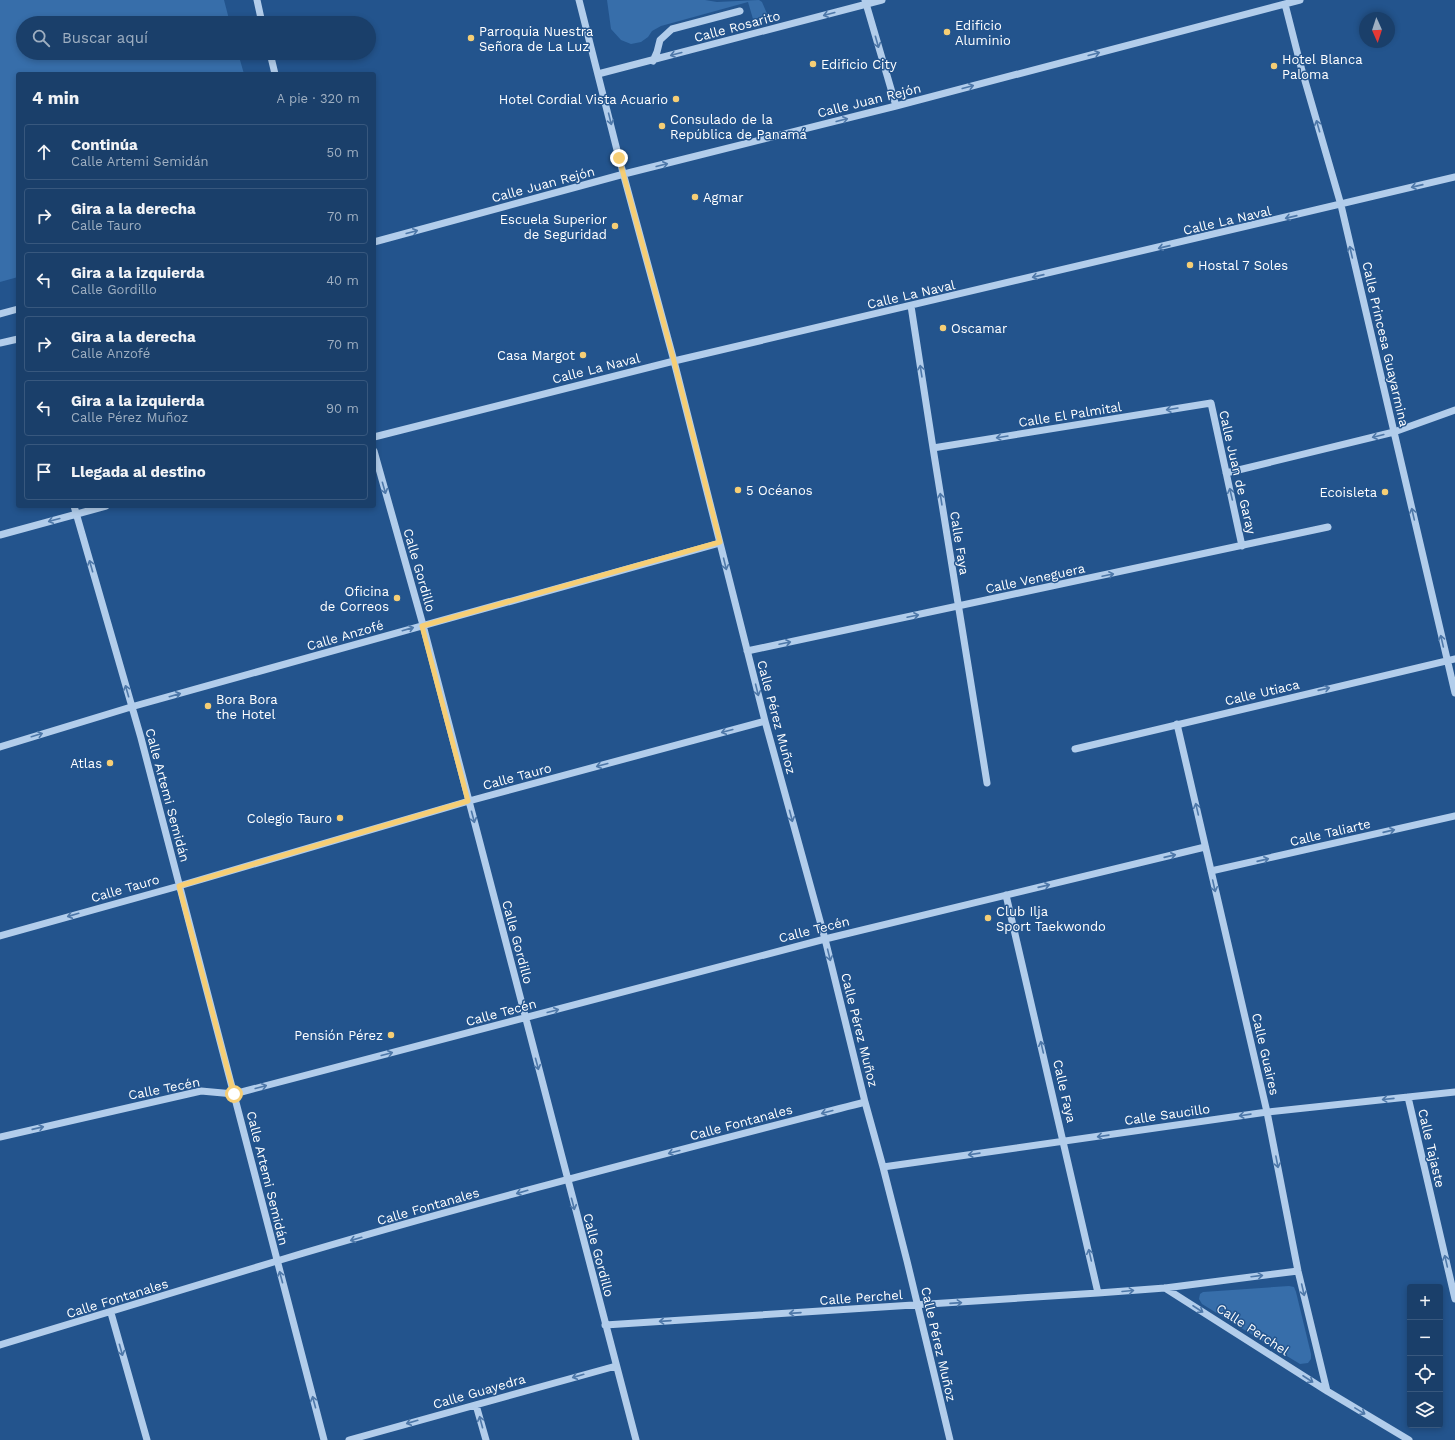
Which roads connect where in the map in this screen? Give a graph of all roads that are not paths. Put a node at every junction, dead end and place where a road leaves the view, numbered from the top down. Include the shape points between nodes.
1 (256, 0) edge
2 (579, 0) edge
3 (882, 0) edge
4 (1300, 0) edge
5 (866, 2) edge
6 (1285, 4) junction
7 (740, 11) dead end
8 (260, 16) edge
9 (272, 60) edge
10 (653, 60) junction
11 (275, 72) edge
12 (598, 74) junction
13 (896, 106) junction
14 (624, 174) junction
15 (1455, 178) edge
16 (1341, 205) junction
17 (376, 241) edge
18 (911, 306) junction
19 (16, 310) edge
20 (0, 314) edge
21 (16, 339) edge
22 (0, 343) edge
23 (674, 361) junction
24 (1210, 403) joint
25 (1455, 410) edge
26 (1394, 432) junction
27 (376, 436) edge
28 (933, 448) junction
29 (376, 458) edge
30 (1226, 473) junction
31 (74, 508) edge
32 (98, 508) edge
33 (76, 514) junction
34 (1328, 527) dead end
35 (0, 535) edge
36 (720, 542) junction
37 (1242, 546) junction
38 (958, 607) junction
39 (422, 626) junction
40 (747, 651) junction
41 (1455, 659) edge
42 (1447, 660) junction
43 (1455, 693) edge
44 (131, 707) junction
45 (765, 721) junction
46 (1177, 724) junction
47 (0, 747) edge
48 (1074, 749) dead end
49 (987, 783) dead end
50 (468, 801) junction
51 (1455, 816) edge
52 (1205, 848) junction
53 (1211, 871) junction
54 (179, 886) junction
55 (1006, 895) junction
56 (0, 936) edge
57 (825, 939) junction
58 (525, 1018) junction
59 (1455, 1092) edge
60 (234, 1094) junction
61 (1408, 1097) junction
62 (865, 1102) junction
63 (1267, 1112) junction
64 (0, 1137) edge
65 (1064, 1141) junction
66 (883, 1166) junction
67 (567, 1180) junction
68 (277, 1261) junction
69 (1298, 1271) junction
70 (1165, 1288) junction
71 (1098, 1293) junction
72 (1455, 1299) edge
73 (917, 1305) junction
74 (110, 1313) junction
75 (605, 1325) junction
76 (0, 1345) edge
77 (616, 1366) junction
78 (1327, 1391) junction
79 (476, 1405) junction
80 (147, 1440) edge
81 (324, 1440) edge
82 (349, 1440) edge
83 (486, 1440) edge
84 (636, 1440) edge
85 (950, 1440) edge
86 (1409, 1440) edge

1 - 8 street
2 - 12 street, Calle Pérez Muñoz
3 - 5 street, Calle Rosarito
4 - 6 street, Calle Juan Rejón
5 -> 10 street, Calle Rosarito
5 -> 13 street
13 -> 6 street, Calle Juan Rejón
16 -> 6 street, Calle Princesa Guayarmina
7 - 10 street via 672,29 660,40
9 - 11 street
10 - 12 street, Calle Rosarito
12 -> 14 street, Calle Pérez Muñoz
14 -> 13 street, Calle Juan Rejón
17 -> 14 street, Calle Juan Rejón
14 - 23 street, Calle Pérez Muñoz
15 -> 16 street, Calle La Naval
16 -> 18 street, Calle La Naval
26 -> 16 street, Calle Princesa Guayarmina
18 - 23 street, Calle La Naval
28 -> 18 street, Calle Faya
19 - 20 street
21 - 22 street
23 - 27 street, Calle La Naval
23 - 36 street, Calle Pérez Muñoz
24 -> 28 street, Calle El Palmital
24 - 30 street, Calle Juan de Garay
25 - 26 street
26 -> 30 street
42 -> 26 street, Calle Princesa Guayarmina
38 -> 28 street, Calle Faya
29 -> 39 street, Calle Gordillo
37 -> 30 street, Calle Juan de Garay
31 - 33 street, Calle Artemi Semidán
32 - 33 street
33 -> 35 street
44 -> 33 street, Calle Artemi Semidán
34 - 37 street, Calle Veneguera
36 - 39 street, Calle Anzofé
36 -> 40 street, Calle Pérez Muñoz
38 -> 37 street, Calle Veneguera
40 -> 38 street, Calle Veneguera
38 - 49 street, Calle Faya
44 -> 39 street, Calle Anzofé
39 - 50 street, Calle Gordillo
40 -> 45 street, Calle Pérez Muñoz
41 - 42 street, Calle Utiaca
42 - 43 street, Calle Princesa Guayarmina
46 -> 42 street, Calle Utiaca
47 -> 44 street, Calle Anzofé
44 - 54 street, Calle Artemi Semidán
45 -> 50 street, Calle Tauro
45 -> 57 street, Calle Pérez Muñoz
46 - 48 street, Calle Utiaca
52 -> 46 street, Calle Guaires
50 - 54 street, Calle Tauro
50 -> 58 street, Calle Gordillo
53 -> 51 street, Calle Taliarte
52 - 53 street, Calle Guaires
55 -> 52 street
53 -> 63 street, Calle Guaires
54 -> 56 street, Calle Tauro
54 - 60 street, Calle Artemi Semidán
55 - 57 street, Calle Tecén
65 -> 55 street, Calle Faya
58 -> 57 street, Calle Tecén
57 -> 62 street, Calle Pérez Muñoz
60 -> 58 street, Calle Tecén
58 -> 67 street, Calle Gordillo
59 - 61 street, Calle Saucillo
64 -> 60 street, Calle Tecén via 201,1091
60 - 68 street, Calle Artemi Semidán
61 -> 63 street, Calle Saucillo
72 -> 61 street, Calle Tajaste
62 - 66 street, Calle Pérez Muñoz
62 -> 67 street, Calle Fontanales
63 -> 65 street, Calle Saucillo
63 -> 69 street, Calle Guaires
65 -> 66 street, Calle Saucillo
71 -> 65 street, Calle Faya
66 - 73 street, Calle Pérez Muñoz
67 -> 68 street, Calle Fontanales
67 -> 75 street, Calle Gordillo
68 - 74 street, Calle Fontanales
81 -> 68 street, Calle Artemi Semidán
70 -> 69 street, Calle Perchel
69 -> 78 street, Calle Guaires
71 -> 70 street, Calle Perchel
70 -> 78 street, Calle Perchel
73 -> 71 street, Calle Perchel
73 -> 75 street, Calle Perchel
73 - 85 street, Calle Pérez Muñoz
74 - 76 street, Calle Fontanales
74 -> 80 street
75 - 77 street, Calle Gordillo
77 -> 79 street, Calle Guayedra
77 - 84 street, Calle Gordillo
78 -> 86 street, Calle Perchel
79 -> 82 street, Calle Guayedra
83 -> 79 street

